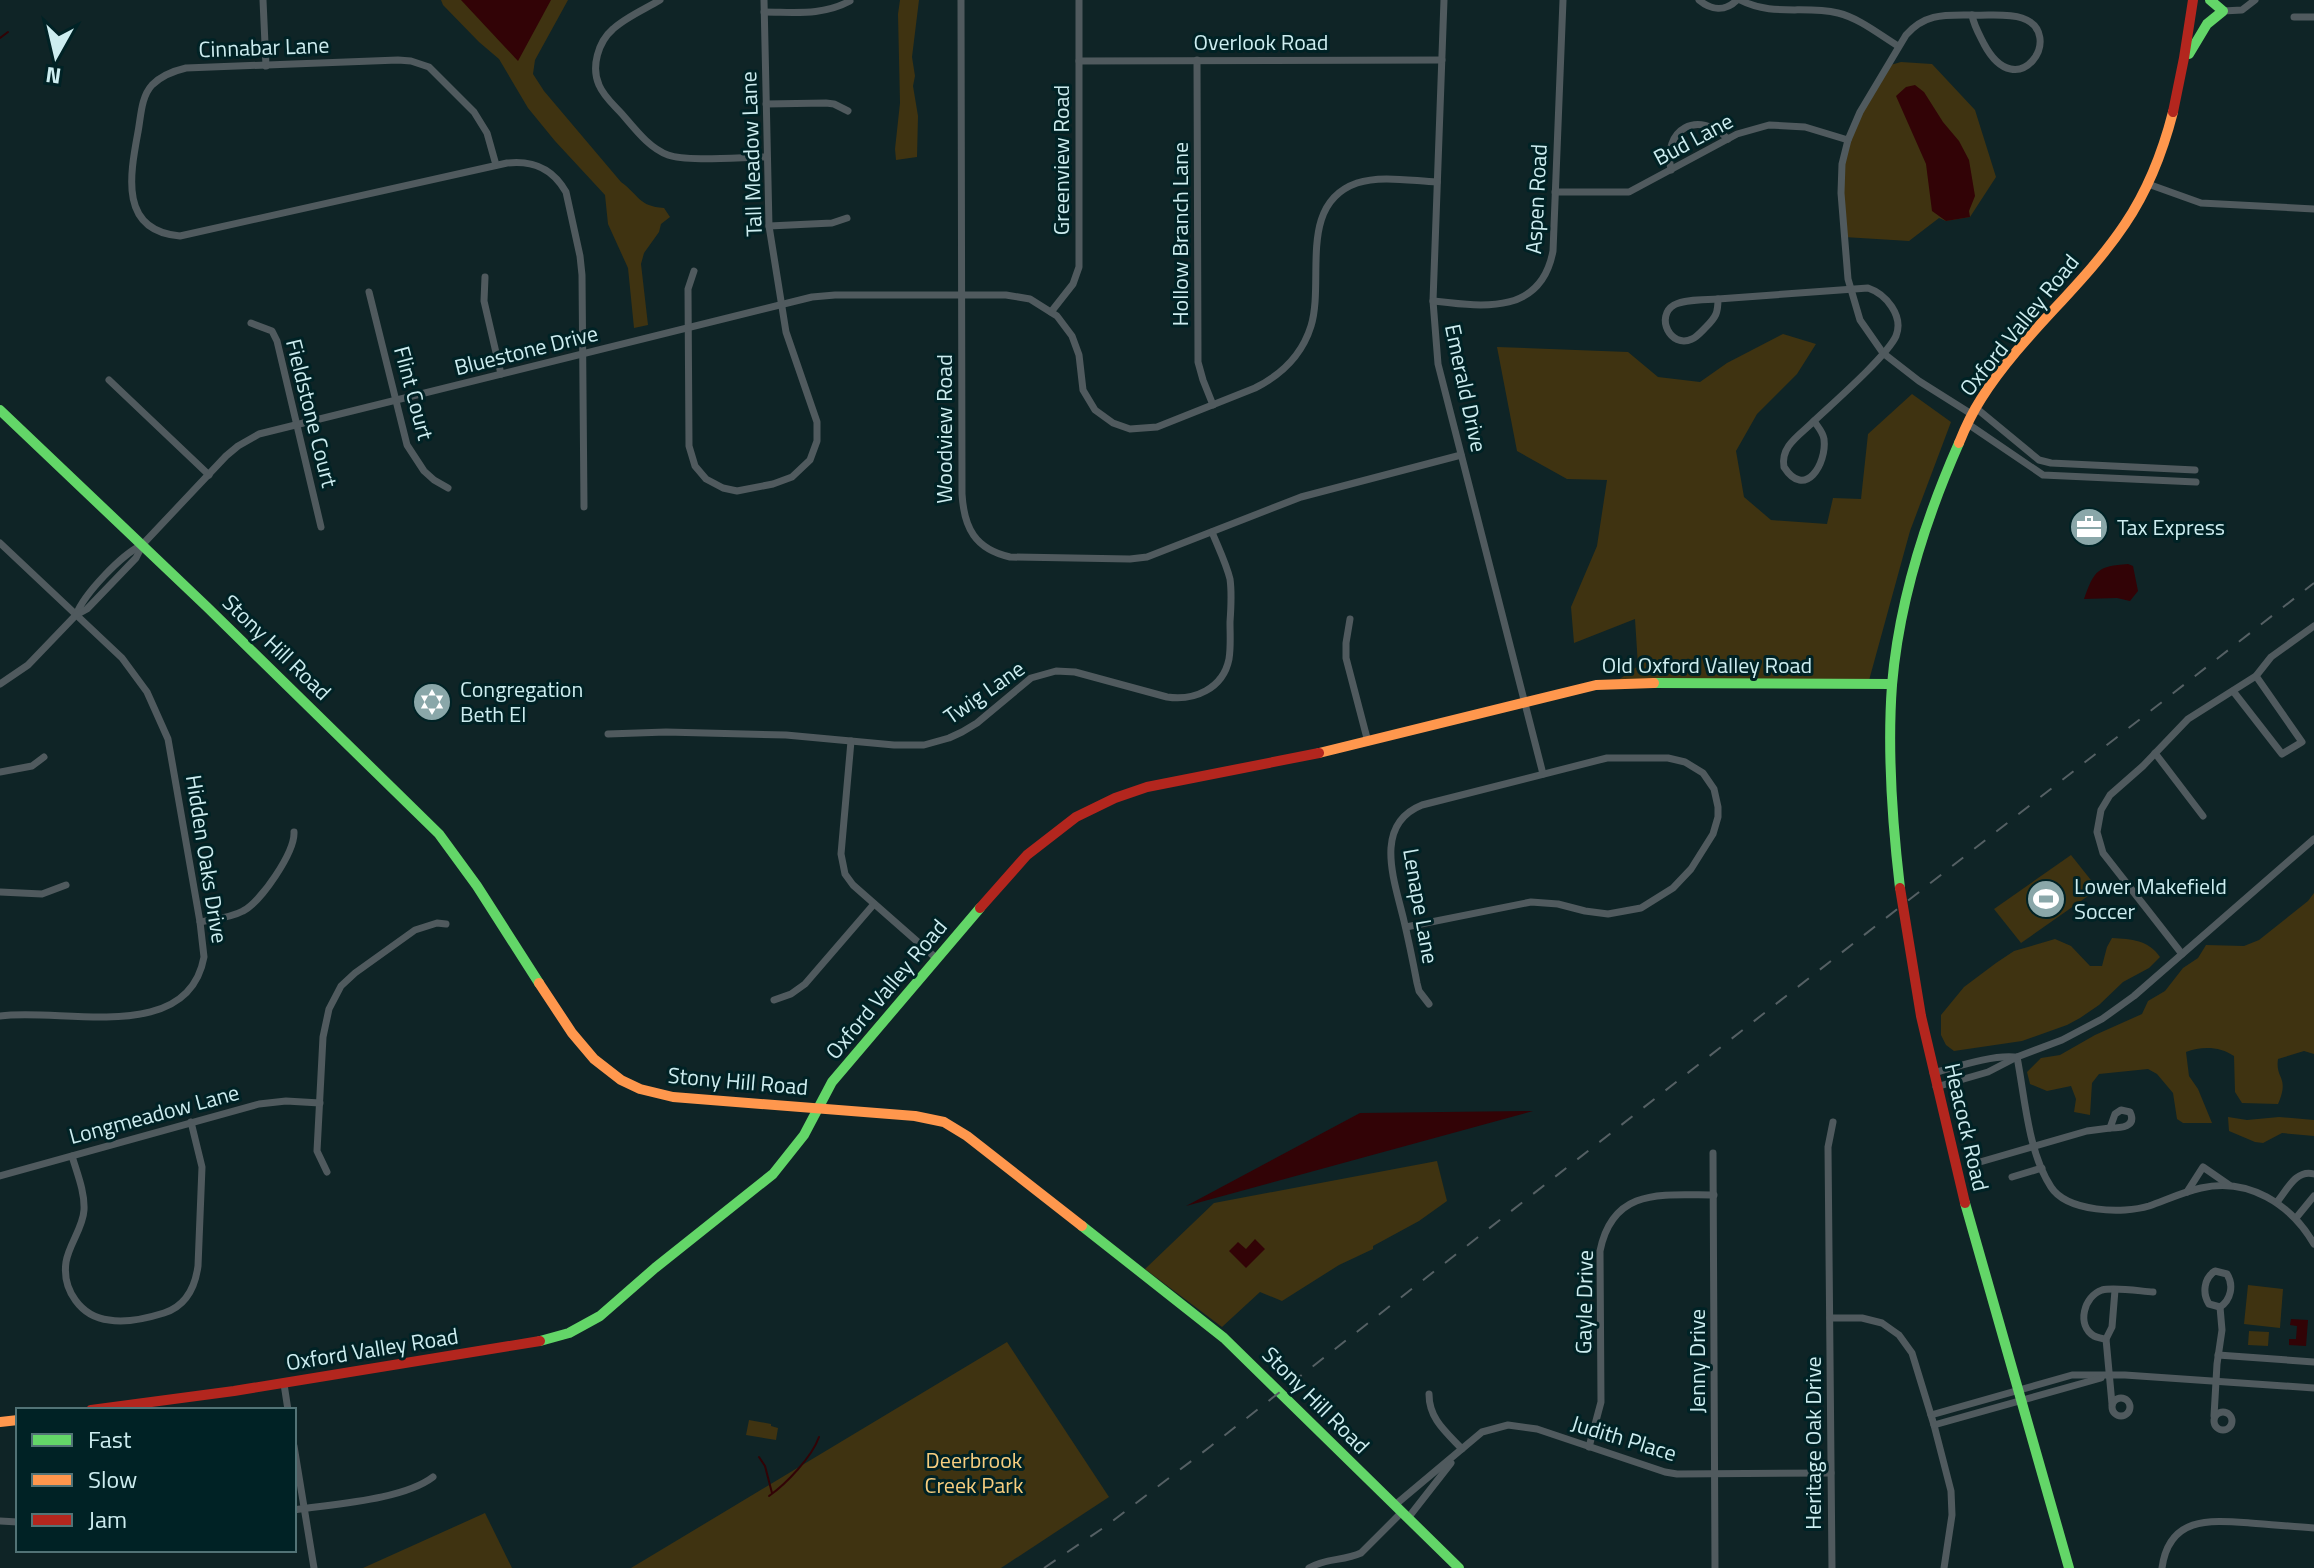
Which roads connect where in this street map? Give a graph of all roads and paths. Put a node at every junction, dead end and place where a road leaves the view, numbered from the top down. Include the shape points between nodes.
1 (263, 0) edge
2 (660, 0) edge
3 (764, 0) edge
4 (961, 0) edge
5 (1079, 0) edge
6 (1444, 0) edge
7 (1563, 0) edge
8 (1699, 0) edge
9 (1738, 0) edge
10 (2193, 0) edge
11 (2210, 0) edge
12 (2255, 0) edge
13 (850, 1) edge
14 (2223, 11) junction
15 (764, 12) junction
16 (1972, 15) junction
17 (2294, 17) dead end
18 (2314, 17) edge
19 (1898, 46) junction
20 (1197, 60) junction
21 (1442, 60) junction
22 (1079, 61) junction
23 (2184, 63) junction
24 (266, 66) junction
25 (766, 104) junction
26 (848, 111) dead end
27 (1728, 139) junction
28 (1848, 140) junction
29 (766, 157) junction
30 (496, 165) junction
31 (1671, 170) junction
32 (1437, 182) junction
33 (2148, 184) junction
34 (1555, 192) junction
35 (2314, 209) edge
36 (847, 218) dead end
37 (769, 226) junction
38 (694, 271) dead end
39 (485, 277) dead end
40 (1850, 288) junction
41 (369, 292) dead end
42 (962, 294) junction
43 (1718, 299) junction
44 (1433, 301) junction
45 (781, 305) junction
46 (1051, 312) junction
47 (251, 323) dead end
48 (688, 328) junction
49 (1883, 353) junction
50 (582, 354) junction
51 (501, 374) junction
52 (109, 380) dead end
53 (396, 400) junction
54 (1213, 405) junction
55 (0, 410) edge
56 (1972, 415) junction
57 (1814, 421) junction
58 (297, 424) junction
59 (1461, 455) junction
60 (2195, 470) dead end
61 (209, 475) junction
62 (2196, 482) dead end
63 (448, 488) dead end
64 (584, 507) dead end
65 (321, 527) dead end
66 (1212, 532) junction
67 (0, 543) edge
68 (143, 544) junction
69 (76, 615) junction
70 (1350, 619) dead end
71 (2314, 626) edge
72 (2256, 676) junction
73 (0, 684) edge
74 (1892, 684) junction
75 (2233, 691) junction
76 (1524, 702) junction
77 (608, 734) dead end
78 (851, 741) junction
79 (1368, 742) junction
80 (2155, 753) junction
81 (44, 757) dead end
82 (0, 772) edge
83 (1543, 774) junction
84 (2203, 816) dead end
85 (294, 832) dead end
86 (2314, 839) edge
87 (66, 885) dead end
88 (0, 892) edge
89 (874, 904) junction
90 (200, 922) junction
91 (446, 924) dead end
92 (1406, 927) junction
93 (2182, 954) junction
94 (936, 958) junction
95 (774, 1000) dead end
96 (1429, 1004) dead end
97 (0, 1016) edge
98 (2017, 1057) junction
99 (1933, 1073) junction
100 (1936, 1087) junction
101 (320, 1103) junction
102 (820, 1108) junction
103 (191, 1122) junction
104 (1833, 1122) dead end
105 (2110, 1128) dead end
106 (2034, 1146) junction
107 (1713, 1153) dead end
108 (72, 1156) junction
109 (1980, 1162) dead end
110 (2042, 1168) junction
111 (327, 1172) dead end
112 (1, 1173) edge
113 (2314, 1174) edge
114 (2012, 1177) dead end
115 (2230, 1186) junction
116 (2187, 1192) junction
117 (1714, 1195) junction
118 (2314, 1196) edge
119 (2277, 1202) junction
120 (2296, 1218) junction
121 (2314, 1244) edge
122 (2115, 1290) junction
123 (2153, 1292) dead end
124 (2220, 1307) junction
125 (1830, 1318) junction
126 (2106, 1339) junction
127 (2218, 1355) junction
128 (2314, 1362) edge
129 (2111, 1375) junction
130 (2217, 1382) junction
131 (284, 1384) junction
132 (2314, 1388) edge
133 (1429, 1394) dead end
134 (2019, 1396) junction
135 (2112, 1404) dead end
136 (106, 1408) edge
137 (288, 1408) edge
138 (1931, 1415) junction
139 (2214, 1416) dead end
140 (1934, 1425) junction
141 (1589, 1447) junction
142 (1462, 1449) junction
143 (296, 1458) edge
144 (1831, 1473) junction
145 (1716, 1474) junction
146 (433, 1477) dead end
147 (304, 1508) junction
148 (296, 1510) edge
149 (1402, 1512) junction
150 (2314, 1528) edge
151 (314, 1568) edge
152 (1309, 1568) edge
153 (1459, 1568) edge
154 (1715, 1568) edge
155 (1832, 1568) edge
156 (1944, 1568) edge
157 (2069, 1568) edge
158 (2162, 1568) edge

1 - 24 street
2 - 29 street via 614,28 602,42 596,71 606,97 668,155
3 - 15 street, Tall Meadow Lane
4 - 42 street, Woodview Road
5 - 22 street, Greenview Road
6 - 21 street, Emerald Drive
7 - 34 street, Aspen Road
8 - 9 street via 1722,9
9 - 19 street via 1769,10 1840,14
10 - 23 street, Oxford Valley Road
11 - 14 street
12 - 14 street via 2242,10
13 - 15 street via 825,11
14 - 23 street via 2205,25
15 - 25 street, Tall Meadow Lane
16 - 16 street via 2028,21 2039,35 2036,57 2017,70 2000,66 1991,59
16 - 19 street via 1928,17
17 - 18 street
19 - 28 street
20 - 21 street, Overlook Road
20 - 22 street, Overlook Road
20 - 54 street, Hollow Branch Lane via 1198,362
21 - 32 street, Emerald Drive
22 - 46 street, Greenview Road via 1079,267
23 - 33 street, Oxford Valley Road via 2171,125
24 - 30 street, Cinnabar Lane via 398,60 422,64 437,73 481,122
24 - 30 street, Cinnabar Lane via 175,70 148,90 130,187 136,208 155,229 192,234
25 - 26 street via 826,103
25 - 29 street, Tall Meadow Lane
27 - 28 street, Bud Lane via 1782,124
27 - 31 street, Bud Lane
27 - 31 street via 1711,126 1691,126 1672,143
28 - 40 street via 1841,193
29 - 37 street, Tall Meadow Lane
30 - 50 street, Cinnabar Lane via 539,165 566,192 580,256
31 - 34 street, Bud Lane via 1629,192
32 - 44 street, Emerald Drive
32 - 54 street via 1367,181 1339,193 1320,223 1314,313 1299,352 1270,381
33 - 35 street via 2201,203
33 - 56 street, Oxford Valley Road via 2116,236 1999,375
34 - 44 street, Aspen Road via 1551,261 1533,291 1504,304
36 - 37 street
37 - 45 street, Tall Meadow Lane
38 - 48 street via 688,289
39 - 51 street via 484,301
40 - 43 street
40 - 49 street via 1860,320
40 - 49 street via 1876,290 1890,304 1897,331
41 - 53 street, Flint Court
42 - 45 street, Bluestone Drive via 835,295
42 - 46 street, Bluestone Drive via 1022,297
42 - 66 street, Woodview Road via 963,514 983,545 1010,557 1130,559 1158,554
43 - 43 street via 1677,303 1667,312 1667,330 1680,340 1693,339 1715,318
44 - 59 street, Emerald Drive via 1438,364
45 - 48 street, Bluestone Drive
45 - 48 street, Tall Meadow Lane via 818,432 805,467 773,484 729,490 713,484 695,466 689,446
46 - 54 street via 1077,347 1088,401 1107,420 1130,429 1151,429
47 - 58 street, Fieldstone Court via 274,334
48 - 50 street, Bluestone Drive
49 - 56 street
49 - 57 street
50 - 51 street, Bluestone Drive
50 - 64 street, Cinnabar Lane
51 - 53 street, Bluestone Drive
52 - 61 street
53 - 58 street, Bluestone Drive
53 - 63 street, Flint Court via 411,452 434,480
55 - 68 street, Stony Hill Road
56 - 60 street via 2051,463
56 - 62 street via 2043,475
56 - 74 street, Oxford Valley Road via 1920,540
57 - 57 street via 1783,456 1784,467 1796,479 1816,474 1821,463 1823,435
58 - 61 street, Bluestone Drive via 249,439
58 - 65 street, Fieldstone Court
59 - 66 street, Woodview Road via 1301,497
59 - 76 street, Emerald Drive
61 - 68 street, Bluestone Drive
66 - 78 street, Twig Lane via 1231,589 1230,649 1224,672 1204,692 1167,697 1056,671 1031,678 977,723 949,738 912,746
67 - 69 street, Hidden Oaks Drive
68 - 69 street, Bluestone Drive via 128,551 81,602
68 - 102 street, Stony Hill Road via 439,834 563,1019 608,1071 626,1083 665,1095
69 - 73 street, Bluestone Drive via 28,665
69 - 90 street, Hidden Oaks Drive via 122,658 163,724
70 - 79 street via 1346,658
71 - 72 street via 2271,657
72 - 75 street
72 - 75 street via 2302,742 2282,754
74 - 76 street, Old Oxford Valley Road via 1614,683
74 - 99 street, Heacock Road via 1893,830
75 - 80 street via 2188,719
76 - 79 street, Oxford Valley Road
76 - 83 street, Emerald Drive
77 - 78 street, Twig Lane via 749,734
78 - 89 street via 842,864 853,885
79 - 94 street, Oxford Valley Road via 1147,787 1084,813 1027,855
80 - 84 street
80 - 93 street via 2105,803 2097,832 2100,849 2113,868
81 - 82 street via 32,766
83 - 92 street, Lenape Lane via 1422,805 1402,818 1390,851
83 - 92 street, Lenape Lane via 1607,758 1680,760 1703,773 1714,789 1716,826 1683,879 1632,911 1608,914 1531,902
85 - 90 street via 288,856 250,907
86 - 93 street
87 - 88 street via 42,894
89 - 94 street
89 - 95 street via 805,984
90 - 97 street, Hidden Oaks Drive via 204,957 199,974 185,995 169,1005 100,1018
91 - 101 street via 415,930 341,986 325,1023
92 - 96 street, Lenape Lane via 1419,991
93 - 98 street via 2102,1019
94 - 102 street, Oxford Valley Road via 832,1082
98 - 99 street
98 - 100 street
98 - 106 street
99 - 100 street, Heacock Road
100 - 134 street, Heacock Road
101 - 103 street, Longmeadow Lane via 272,1102
101 - 111 street via 317,1151
102 - 131 street, Oxford Valley Road via 792,1153 763,1184 582,1327 542,1341
102 - 149 street, Stony Hill Road via 930,1118 967,1136 1224,1338
103 - 108 street, Longmeadow Lane
103 - 108 street via 202,1167 196,1280 184,1301 159,1315 99,1318 70,1293 66,1264 84,1207
104 - 125 street, Heritage Oak Drive via 1828,1147
105 - 106 street
106 - 109 street
106 - 110 street
107 - 117 street, Jenny Drive
108 - 112 street, Longmeadow Lane
110 - 114 street
110 - 116 street via 2056,1193 2083,1207 2136,1209
113 - 119 street via 2299,1175
115 - 116 street
115 - 116 street via 2203,1167
115 - 119 street
117 - 141 street, Gayle Drive via 1645,1197 1623,1208 1606,1229 1600,1251 1601,1402
117 - 145 street, Jenny Drive
118 - 120 street
119 - 120 street
120 - 121 street
122 - 123 street
122 - 126 street
122 - 126 street via 2099,1291 2084,1308 2088,1330
124 - 124 street via 2209,1304 2205,1295 2208,1276 2219,1271 2231,1283
124 - 127 street
125 - 138 street via 1873,1320 1899,1335 1915,1360
125 - 144 street, Heritage Oak Drive
126 - 129 street
127 - 128 street
127 - 130 street
129 - 130 street
129 - 134 street via 2072,1375
129 - 135 street
130 - 132 street
130 - 139 street
131 - 136 street, Oxford Valley Road
131 - 137 street
133 - 142 street via 1434,1419
134 - 138 street
134 - 140 street
134 - 157 street, Heacock Road
138 - 140 street
140 - 156 street via 1952,1502
141 - 142 street, Judith Place via 1516,1425 1488,1430
141 - 145 street, Judith Place via 1665,1472
142 - 149 street, Judith Place
142 - 149 street, Judith Place
143 - 147 street
144 - 145 street, Judith Place
144 - 155 street, Heritage Oak Drive
145 - 154 street, Jenny Drive
146 - 147 street via 407,1491
147 - 148 street
147 - 151 street
149 - 152 street via 1361,1553
149 - 153 street, Stony Hill Road
150 - 158 street via 2198,1522 2176,1535

